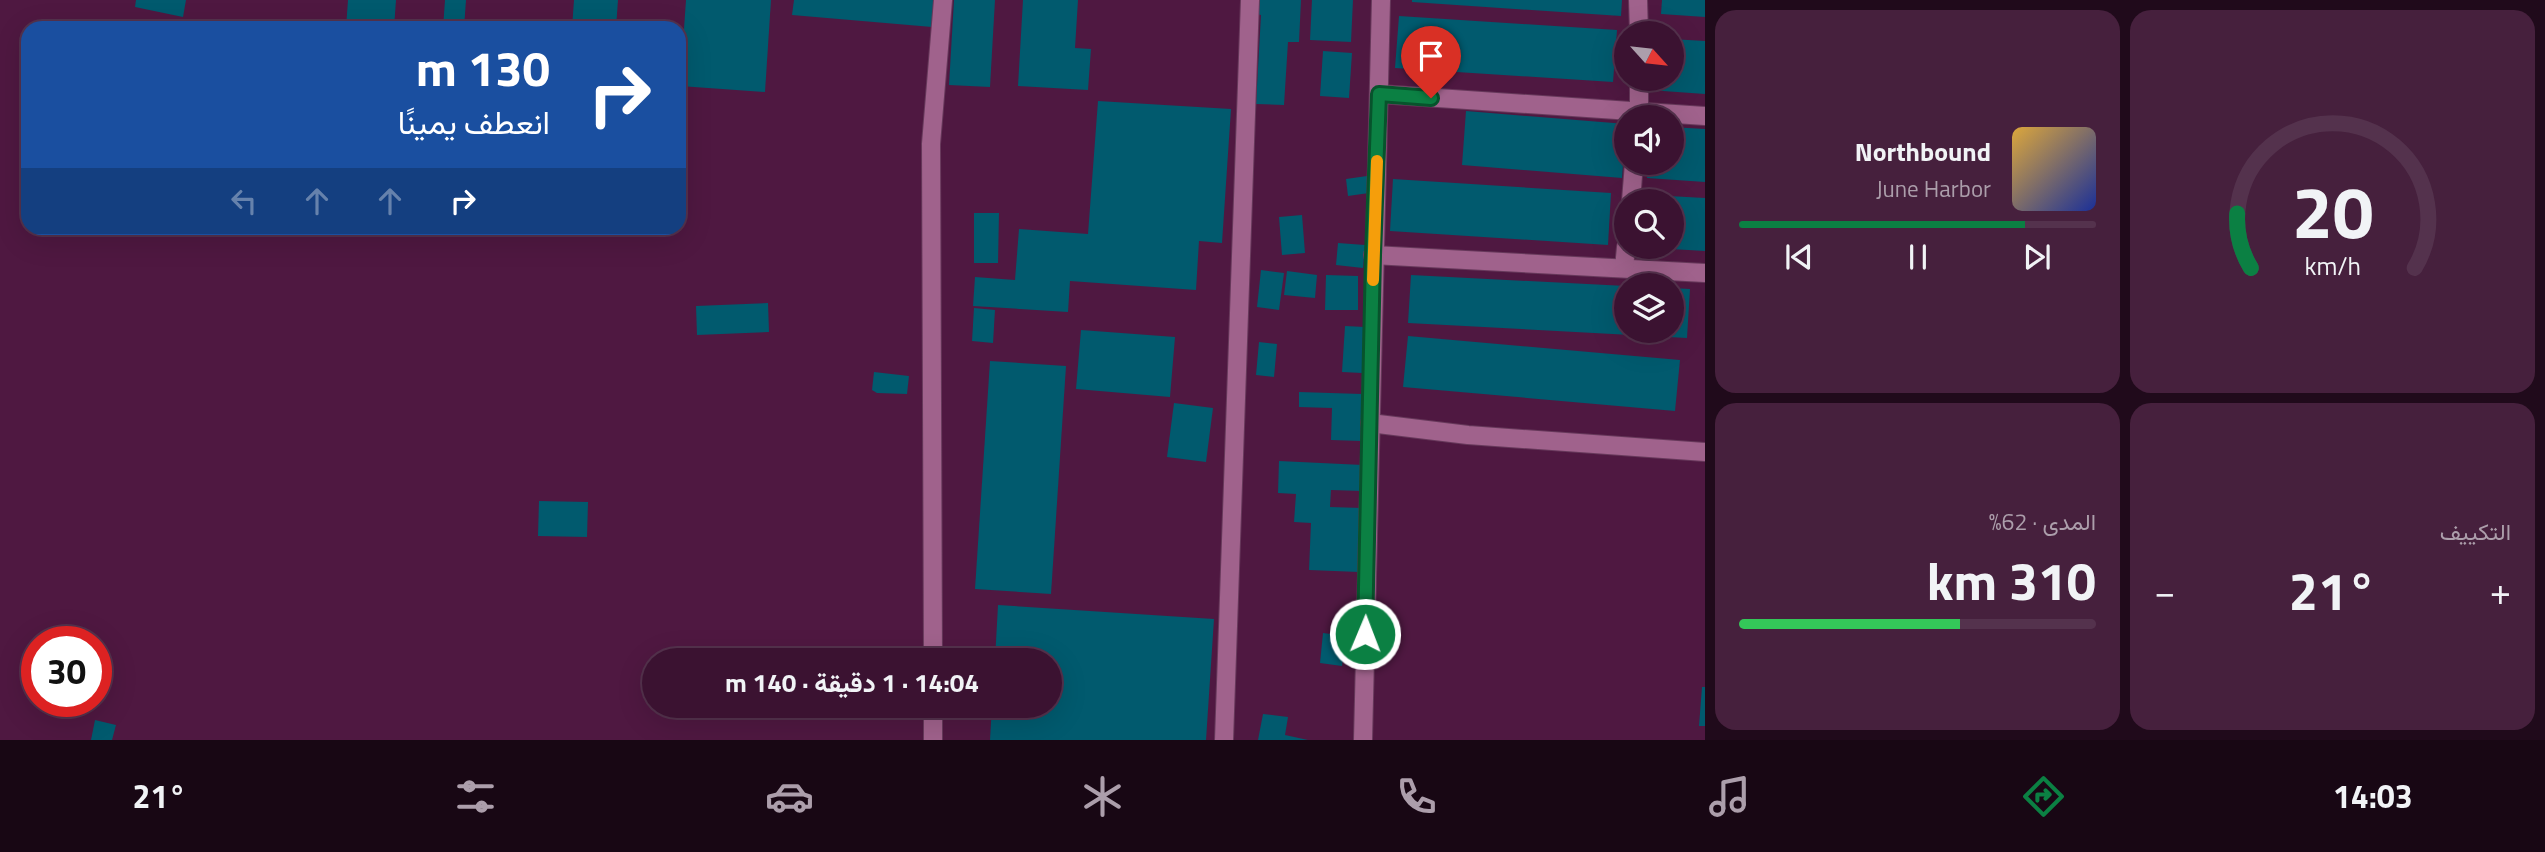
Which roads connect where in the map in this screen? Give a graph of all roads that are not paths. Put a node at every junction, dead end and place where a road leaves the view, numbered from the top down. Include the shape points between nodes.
1 (943, 0) edge
2 (1250, 0) edge
3 (1381, 0) edge
4 (1638, 0) edge
5 (1639, 21) edge
6 (1379, 94) junction
7 (1614, 112) edge
8 (1684, 115) edge
9 (1705, 116) edge
10 (1373, 255) junction
11 (1625, 259) edge
12 (1624, 268) junction
13 (1705, 273) edge
14 (1370, 423) junction
15 (1705, 452) edge
16 (933, 648) edge
17 (933, 718) edge
18 (933, 740) edge
19 (1224, 740) edge
20 (1363, 740) edge

1 - 16 street via 931,144
2 - 19 street
3 - 6 street
4 - 5 street
6 - 7 street
6 - 10 street
8 - 9 street
10 - 12 street
10 - 14 street
11 - 12 street
12 - 13 street
14 - 15 street via 1468,435
14 - 20 street
17 - 18 street

